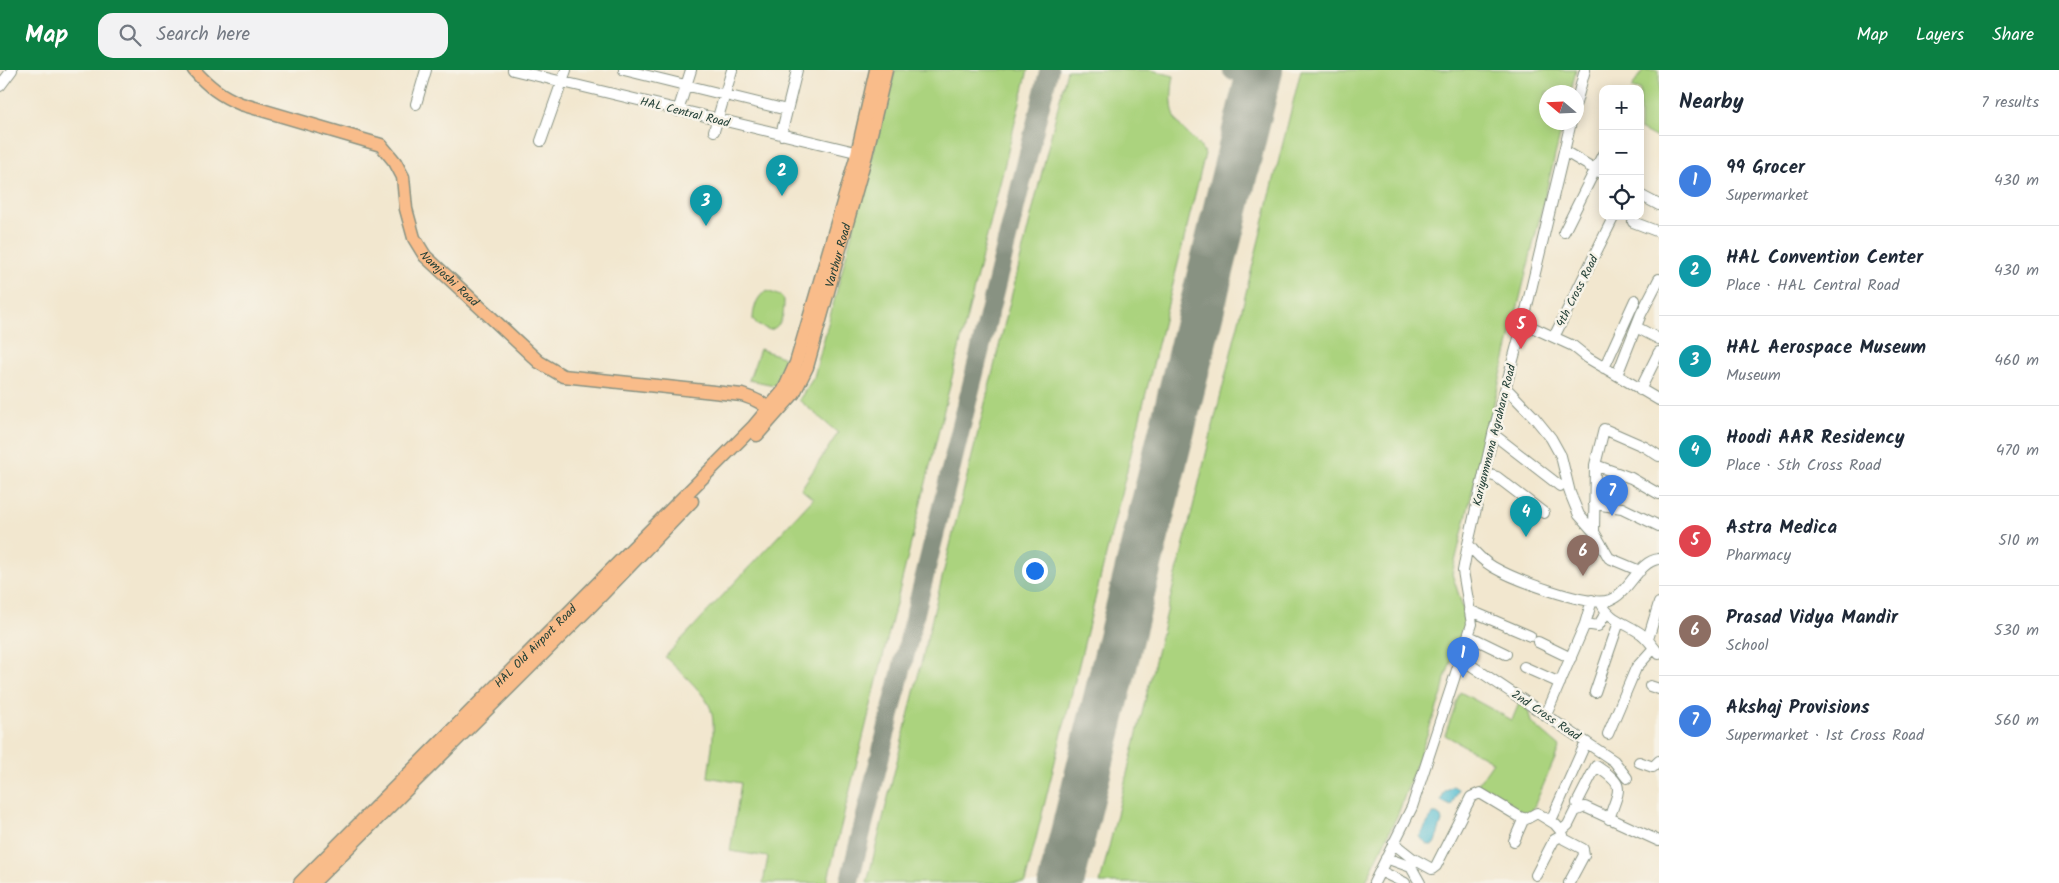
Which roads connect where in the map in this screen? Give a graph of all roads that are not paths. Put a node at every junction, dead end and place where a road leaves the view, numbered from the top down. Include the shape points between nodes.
1 (12, 70) edge
2 (194, 70) edge
3 (426, 70) edge
4 (566, 70) edge
5 (624, 70) edge
6 (691, 70) edge
7 (732, 70) edge
8 (797, 70) edge
9 (876, 70) edge
10 (886, 70) edge
11 (1585, 70) edge
12 (518, 71) edge
13 (650, 73) edge
14 (562, 82) junction
15 (687, 85) junction
16 (1581, 85) edge
17 (0, 86) edge
18 (726, 95) junction
19 (416, 104) dead end
20 (787, 110) junction
21 (678, 111) junction
22 (718, 120) junction
23 (1569, 130) edge
24 (714, 131) dead end
25 (781, 135) junction
26 (542, 141) dead end
27 (1564, 151) junction
28 (861, 154) junction
29 (1599, 172) edge
30 (1644, 197) edge
31 (1659, 204) edge
32 (1612, 220) edge
33 (1633, 222) dead end
34 (1564, 232) dead end
35 (1659, 232) edge
36 (1659, 279) edge
37 (1656, 292) edge
38 (1636, 300) dead end
39 (1523, 323) junction
40 (1636, 327) junction
41 (1554, 337) junction
42 (1659, 339) edge
43 (1659, 352) edge
44 (1604, 368) junction
45 (1617, 375) junction
46 (1506, 388) junction
47 (1640, 390) junction
48 (1659, 400) edge
49 (772, 412) junction
50 (764, 427) joint
51 (1493, 434) junction
52 (1659, 456) edge
53 (1595, 465) junction
54 (1484, 473) junction
55 (1560, 486) dead end
56 (1659, 494) edge
57 (1594, 504) junction
58 (1544, 513) dead end
59 (1659, 526) edge
60 (1594, 532) junction
61 (1468, 544) junction
62 (1658, 558) edge
63 (1640, 571) junction
64 (1596, 601) junction
65 (1659, 603) edge
66 (1469, 610) junction
67 (1606, 613) junction
68 (1619, 622) junction
69 (1585, 624) junction
70 (1468, 636) junction
71 (1654, 647) edge
72 (1506, 654) dead end
73 (1460, 658) junction
74 (1571, 658) junction
75 (1524, 667) dead end
76 (1560, 683) junction
77 (1595, 692) dead end
78 (1546, 715) junction
79 (1608, 734) dead end
80 (1586, 742) junction
81 (1659, 761) edge
82 (1639, 762) dead end
83 (1627, 778) dead end
84 (1578, 808) junction
85 (1553, 816) dead end
86 (1524, 818) junction
87 (1609, 819) junction
88 (1562, 833) junction
89 (1514, 841) dead end
90 (1659, 841) edge
91 (1393, 843) junction
92 (1386, 858) junction
93 (1414, 864) junction
94 (1536, 875) dead end
95 (1378, 879) edge
96 (1572, 882) edge
97 (300, 883) edge
98 (313, 883) edge
99 (1406, 883) edge
100 (1420, 883) edge

1 - 17 street
2 - 49 main road, Namjoshi Road via 207,85 228,99 381,145 403,177 406,209 414,238 425,256 549,369 563,376 742,395 756,399
3 - 19 street
4 - 14 street
5 - 13 street
6 - 15 street
7 - 18 street
8 - 20 street
9 - 28 main road, Varthur Road
10 - 28 main road, Varthur Road
11 - 16 street
12 - 14 street, HAL Central Road
13 - 15 street
14 - 21 street, HAL Central Road
14 - 26 street
15 - 18 street
15 - 21 street
18 - 20 street
18 - 22 street
20 - 25 street
21 - 22 street, HAL Central Road
22 - 24 street
22 - 25 street, HAL Central Road
23 - 27 street, Kariyammana Agrahara Road
25 - 28 street, HAL Central Road
27 - 29 street
27 - 39 street, Kariyammana Agrahara Road
28 - 49 main road, Varthur Road via 796,363
29 - 34 street
30 - 31 street
32 - 41 street, 4th Cross Road
33 - 35 street
36 - 37 street
37 - 40 street
38 - 44 street
39 - 41 street
39 - 46 street, Kariyammana Agrahara Road
40 - 42 street
40 - 45 street
41 - 44 street, 4th Cross Road via 1574,346
43 - 47 street
44 - 45 street, 4th Cross Road
45 - 47 street, 4th Cross Road
46 - 51 street, Kariyammana Agrahara Road
46 - 60 street via 1551,438 1561,456 1579,515
47 - 48 street, 4th Cross Road
49 - 50 main road, Varthur Road
49 - 97 main road, HAL Old Airport Road via 746,434
50 - 98 main road, HAL Old Airport Road via 592,605
51 - 54 street, Kariyammana Agrahara Road
51 - 55 street
52 - 53 street via 1604,429
53 - 56 street via 1631,478
53 - 57 street
54 - 58 street via 1497,478
54 - 61 street, Kariyammana Agrahara Road
57 - 59 street via 1622,508
57 - 60 street
60 - 63 street via 1609,558
61 - 64 street via 1493,567 1533,586
61 - 66 street, Kariyammana Agrahara Road via 1463,571
62 - 63 street
63 - 64 street via 1612,600
64 - 67 street
64 - 69 street
65 - 71 street
66 - 70 street, Kariyammana Agrahara Road via 1472,624
66 - 74 street
67 - 68 street
67 - 69 street via 1598,626
68 - 71 street via 1638,631
68 - 77 street
69 - 74 street
70 - 72 street
70 - 73 street, Kariyammana Agrahara Road
71 - 79 street via 1636,668
73 - 78 street, 2nd Cross Road
73 - 91 street, Kariyammana Agrahara Road via 1412,806
74 - 76 street
75 - 76 street
76 - 78 street
78 - 80 street, 2nd Cross Road
80 - 83 street, 2nd Cross Road via 1614,761
80 - 85 street
81 - 82 street via 1653,767
84 - 87 street
84 - 87 street via 1576,803 1596,766 1616,779 1619,789
84 - 88 street
86 - 88 street via 1537,813 1555,824
86 - 89 street
86 - 93 street via 1480,793 1474,794 1436,866 1432,869
87 - 90 street
88 - 94 street via 1554,840
88 - 96 street via 1564,839 1583,849 1584,855
91 - 92 street, Kariyammana Agrahara Road
91 - 93 street
92 - 93 street
92 - 95 street, Kariyammana Agrahara Road
93 - 100 street
95 - 99 street

